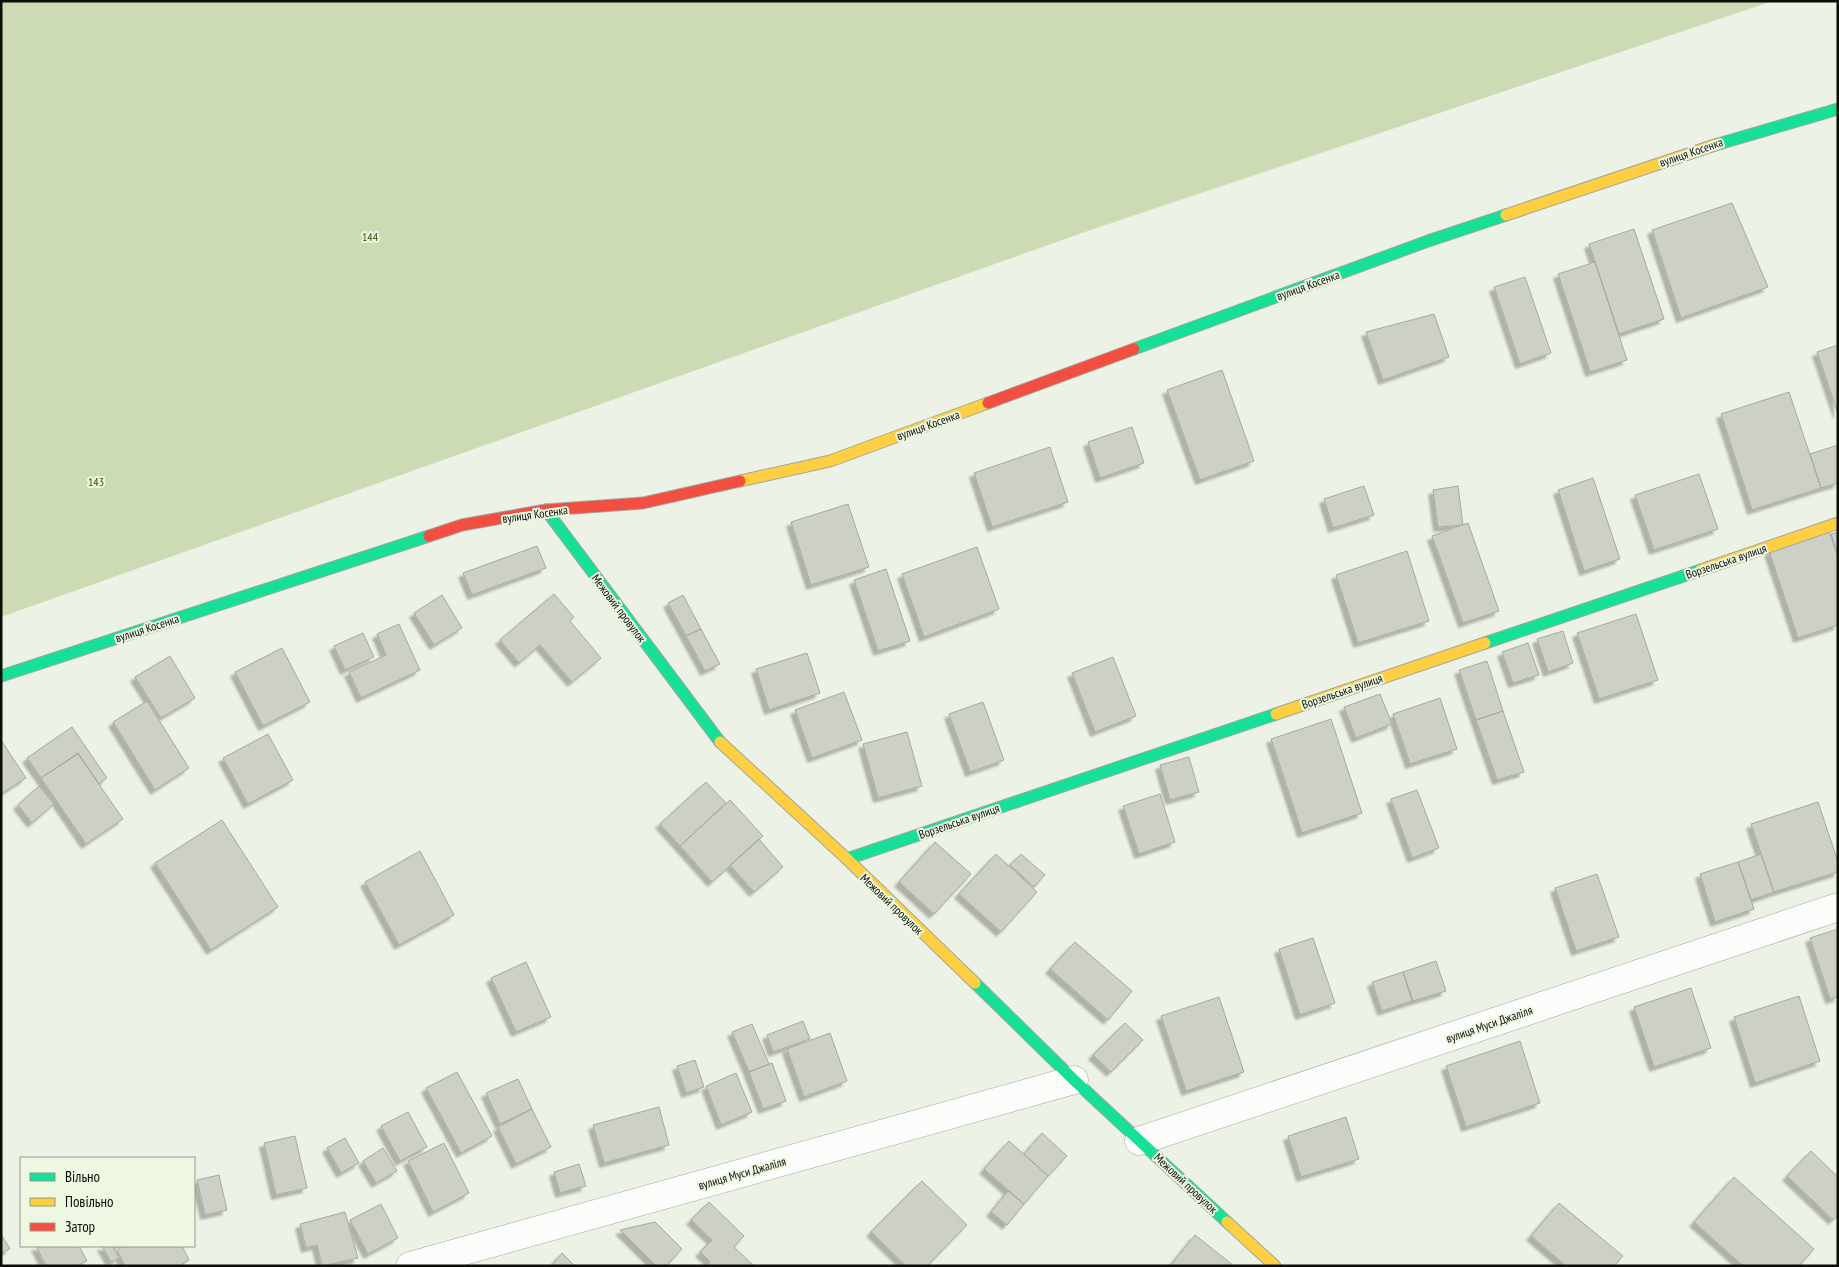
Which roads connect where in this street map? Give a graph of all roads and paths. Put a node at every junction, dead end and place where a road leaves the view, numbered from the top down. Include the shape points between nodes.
1 (1838, 109) edge
2 (546, 510) junction
3 (1838, 523) edge
4 (1, 676) edge
5 (847, 859) junction
6 (1838, 906) edge
7 (1074, 1080) junction
8 (1139, 1141) junction
9 (410, 1266) edge
10 (1275, 1266) edge

1 - 2 street, вулиця Косенка via 1741,136 1428,241 830,461 643,504
2 - 4 street, вулиця Косенка via 462,525
2 - 5 street, Межовий провулок via 717,739
3 - 5 street, Ворзельська вулиця
5 - 7 street, Межовий провулок
6 - 8 street, вулиця Муси Джаліля
7 - 8 street, Межовий провулок
7 - 9 street, вулиця Муси Джаліля
8 - 10 street, Межовий провулок

